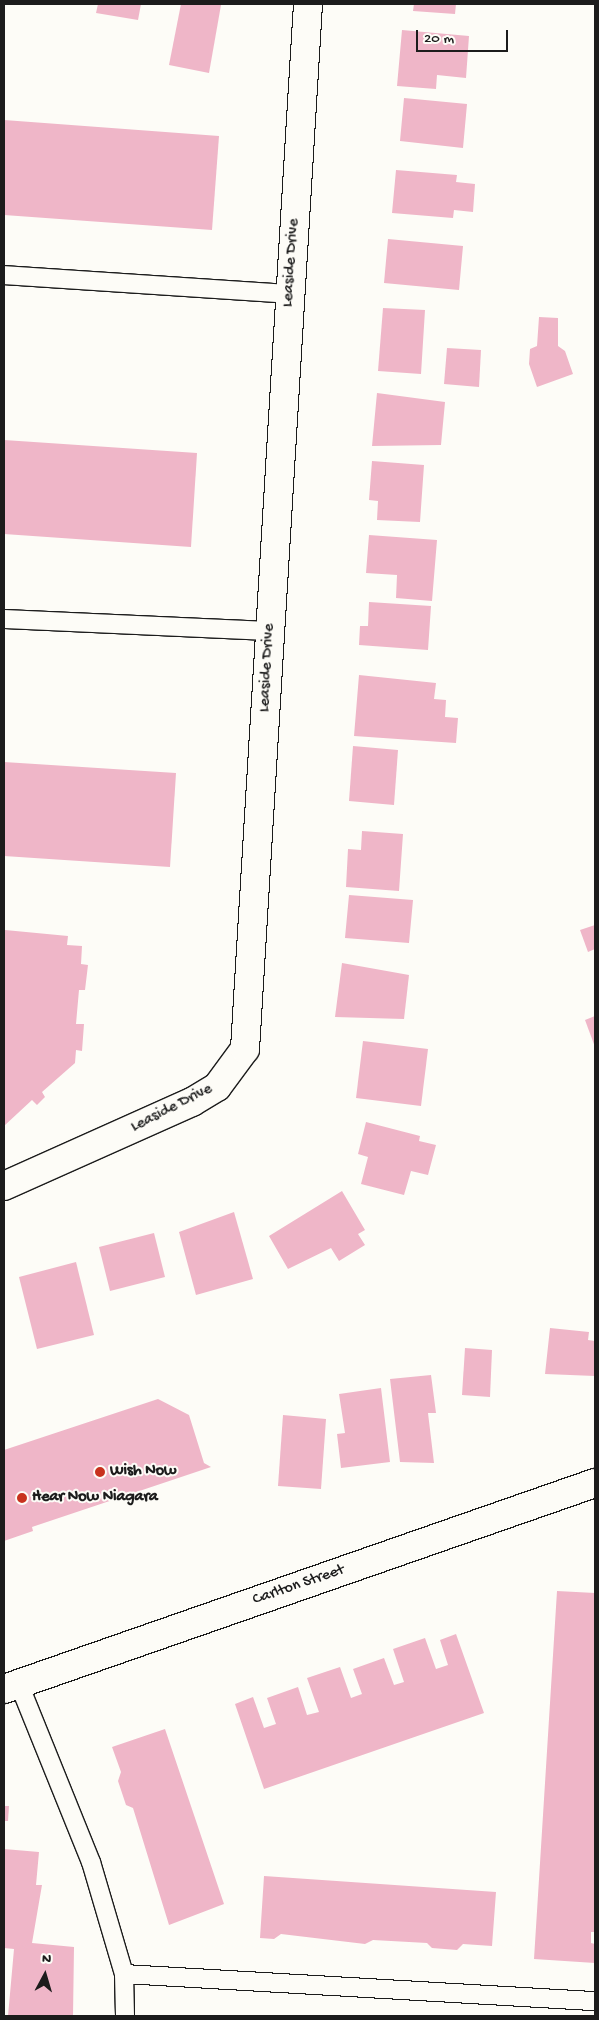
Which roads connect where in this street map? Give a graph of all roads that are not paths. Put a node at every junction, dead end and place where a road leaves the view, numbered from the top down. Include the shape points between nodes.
1 (308, 4) edge
2 (4, 275) edge
3 (290, 294) junction
4 (4, 619) edge
5 (271, 631) junction
6 (4, 1186) edge
7 (595, 1483) edge
8 (11, 1686) edge
9 (124, 1974) junction
10 (595, 2001) edge
11 (125, 2016) edge

1 - 3 street, Leaside Drive
2 - 3 lane
3 - 5 street, Leaside Drive
4 - 5 lane
5 - 6 street, Leaside Drive via 245,1048 217,1087 192,1102
7 - 8 street, Carlton Street
8 - 9 lane via 91,1862
9 - 10 lane
9 - 11 lane

